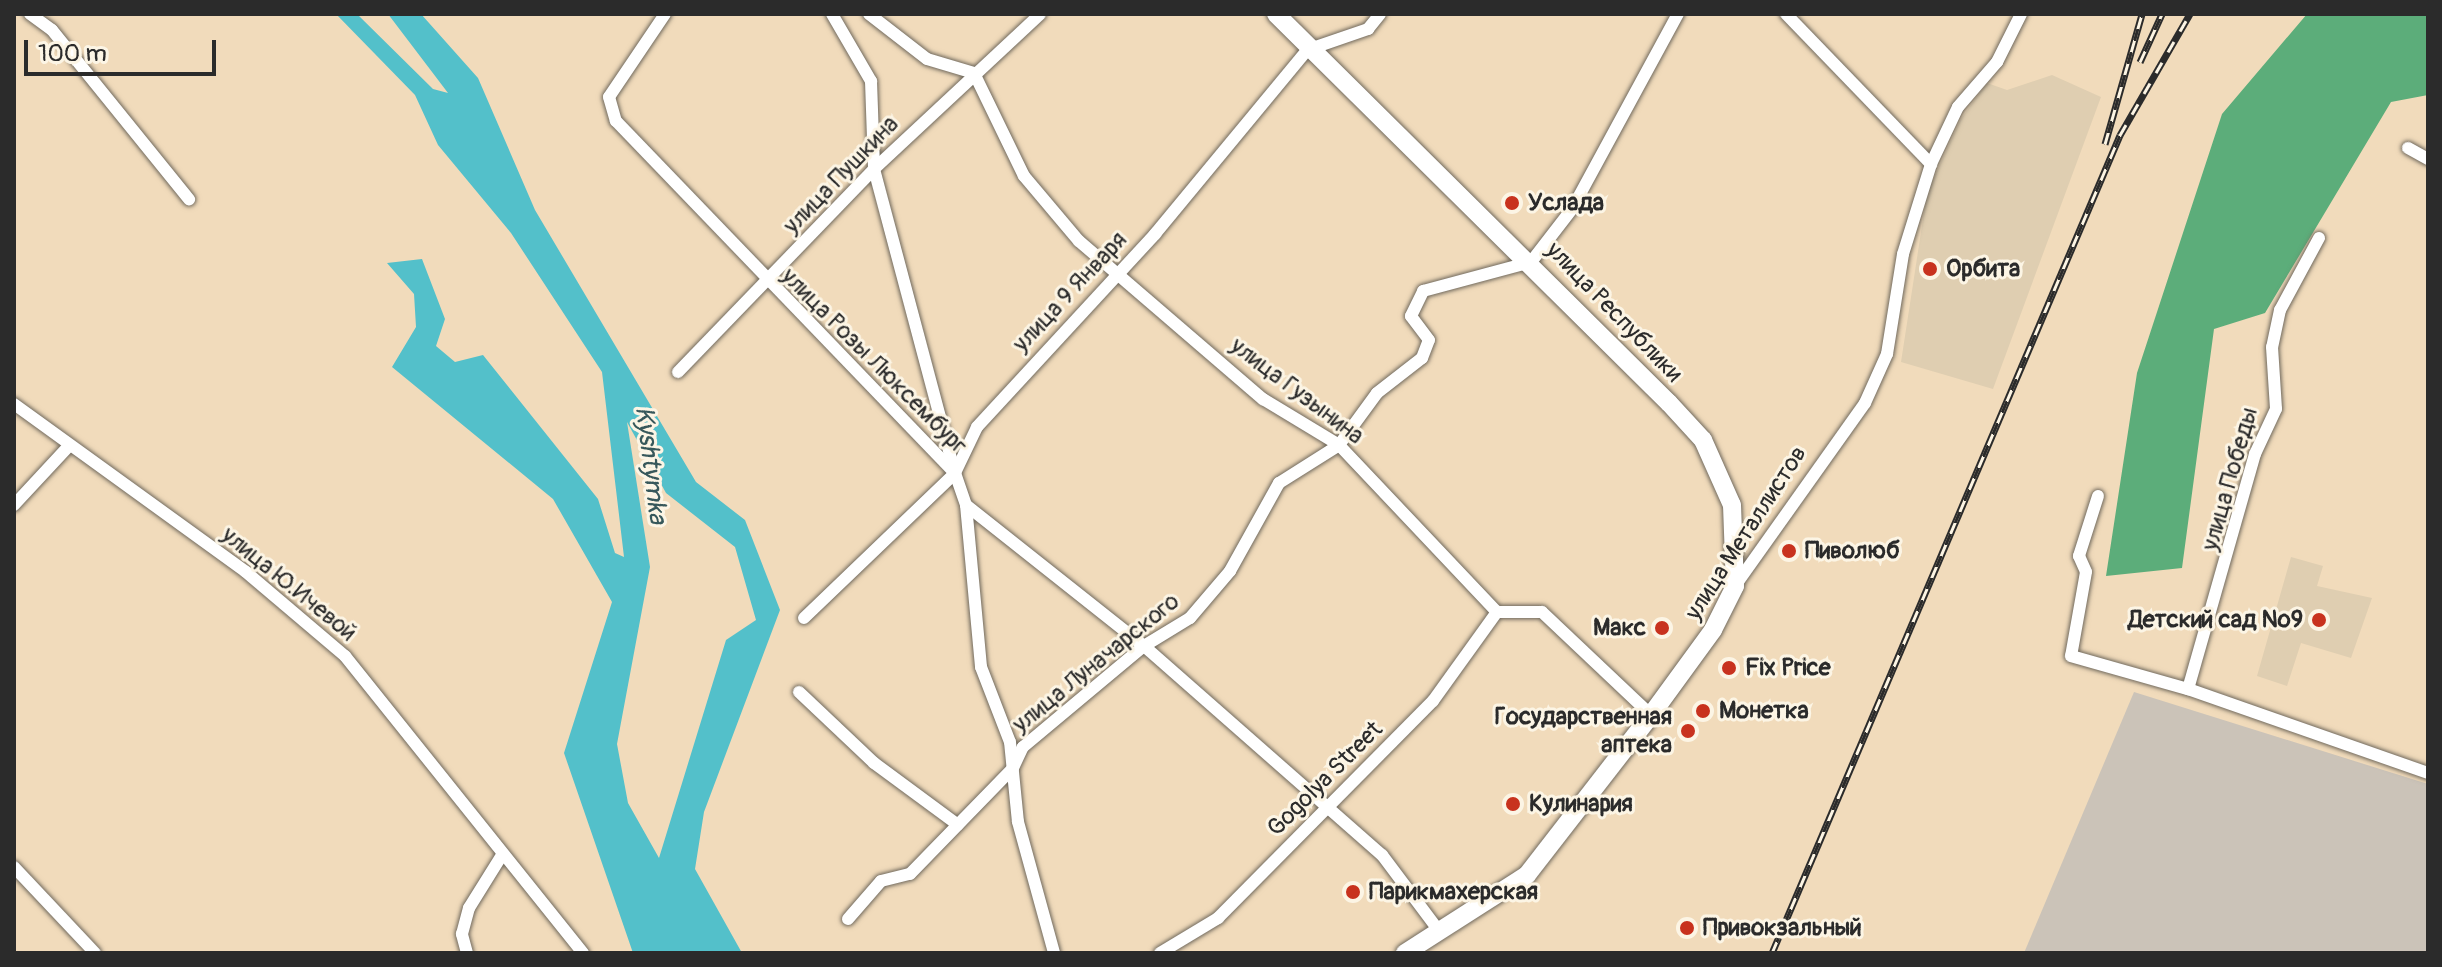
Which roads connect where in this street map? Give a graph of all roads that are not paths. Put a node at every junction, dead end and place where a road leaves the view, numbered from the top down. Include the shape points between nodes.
1 (30, 14) edge
2 (665, 14) edge
3 (832, 14) edge
4 (869, 14) edge
5 (1040, 14) edge
6 (1276, 14) edge
7 (1380, 14) edge
8 (1678, 14) edge
9 (1786, 14) edge
10 (2021, 14) edge
11 (1307, 50) junction
12 (974, 73) junction
13 (2408, 148) dead end
14 (2428, 159) edge
15 (1931, 164) junction
16 (874, 169) junction
17 (189, 199) dead end
18 (2319, 238) dead end
19 (1531, 262) junction
20 (1116, 270) junction
21 (767, 284) junction
22 (678, 372) dead end
23 (14, 404) edge
24 (1339, 445) junction
25 (67, 448) junction
26 (955, 473) junction
27 (2098, 496) dead end
28 (14, 505) edge
29 (966, 505) junction
30 (1735, 586) junction
31 (1497, 612) junction
32 (804, 618) dead end
33 (1144, 646) junction
34 (2188, 689) junction
35 (799, 692) dead end
36 (1651, 715) junction
37 (1013, 768) junction
38 (2428, 773) edge
39 (1327, 808) junction
40 (958, 825) junction
41 (502, 855) junction
42 (14, 867) edge
43 (848, 919) dead end
44 (1439, 931) junction
45 (95, 953) edge
46 (467, 953) edge
47 (583, 953) edge
48 (1054, 953) edge
49 (1160, 953) edge
50 (1405, 953) edge

1 - 17 street via 52,30
2 - 21 street, улица Розы Люксембург via 609,97 616,121
3 - 16 street via 871,81
4 - 12 street via 927,59
5 - 12 street, улица Пушкина
6 - 11 main road, улица Республики
7 - 11 street, улица 9 Января via 1368,29
8 - 19 street via 1572,209
9 - 15 street
10 - 15 street, улица Металлистов via 1997,62 1958,107
11 - 19 main road, улица Республики
11 - 20 street, улица 9 Января via 1242,120 1155,234
12 - 16 street, улица Пушкина
12 - 20 street, улица Гузынина via 1024,176 1079,241
13 - 14 street
15 - 30 street, улица Металлистов via 1903,254 1887,354 1865,403
16 - 21 street, улица Пушкина
16 - 26 street
18 - 34 street, улица Победы via 2280,310 2272,347 2276,409 2255,454
19 - 24 street, улица Луначарского via 1423,291 1411,316 1429,340 1422,358 1377,393
19 - 30 main road, улица Республики via 1703,440 1732,505
20 - 24 street, улица Гузынина via 1263,399
20 - 26 street, улица 9 Января via 977,427
21 - 22 street, улица Пушкина
21 - 26 street, улица Розы Люксембург
23 - 25 street, улица Ю.Ичевой
24 - 31 street, улица Гузынина
24 - 33 street, улица Луначарского via 1279,483 1230,571 1190,618
25 - 28 street
25 - 41 street, улица Ю.Ичевой via 246,572 345,656
26 - 29 street, улица Розы Люксембург
26 - 32 street, улица 9 Января
27 - 34 street via 2079,556 2086,572 2071,656
29 - 33 street
29 - 37 street, улица Розы Люксембург via 981,667
30 - 36 main road, улица Металлистов via 1713,630
31 - 36 street via 1542,612
31 - 39 street, Gogolya Street via 1433,701
33 - 37 street, улица Луначарского via 1023,747
33 - 39 street
34 - 38 street
35 - 40 street via 874,763
36 - 44 main road, улица Металлистов via 1542,861
37 - 40 street, улица Луначарского
37 - 48 street, улица Розы Люксембург via 1018,822
39 - 44 street via 1382,855
39 - 49 street, Gogolya Street via 1218,918
40 - 43 street, улица Луначарского via 910,874 881,881
41 - 46 street via 469,908 462,934
41 - 47 street, улица Ю.Ичевой
42 - 45 street
44 - 50 main road, улица Металлистов

